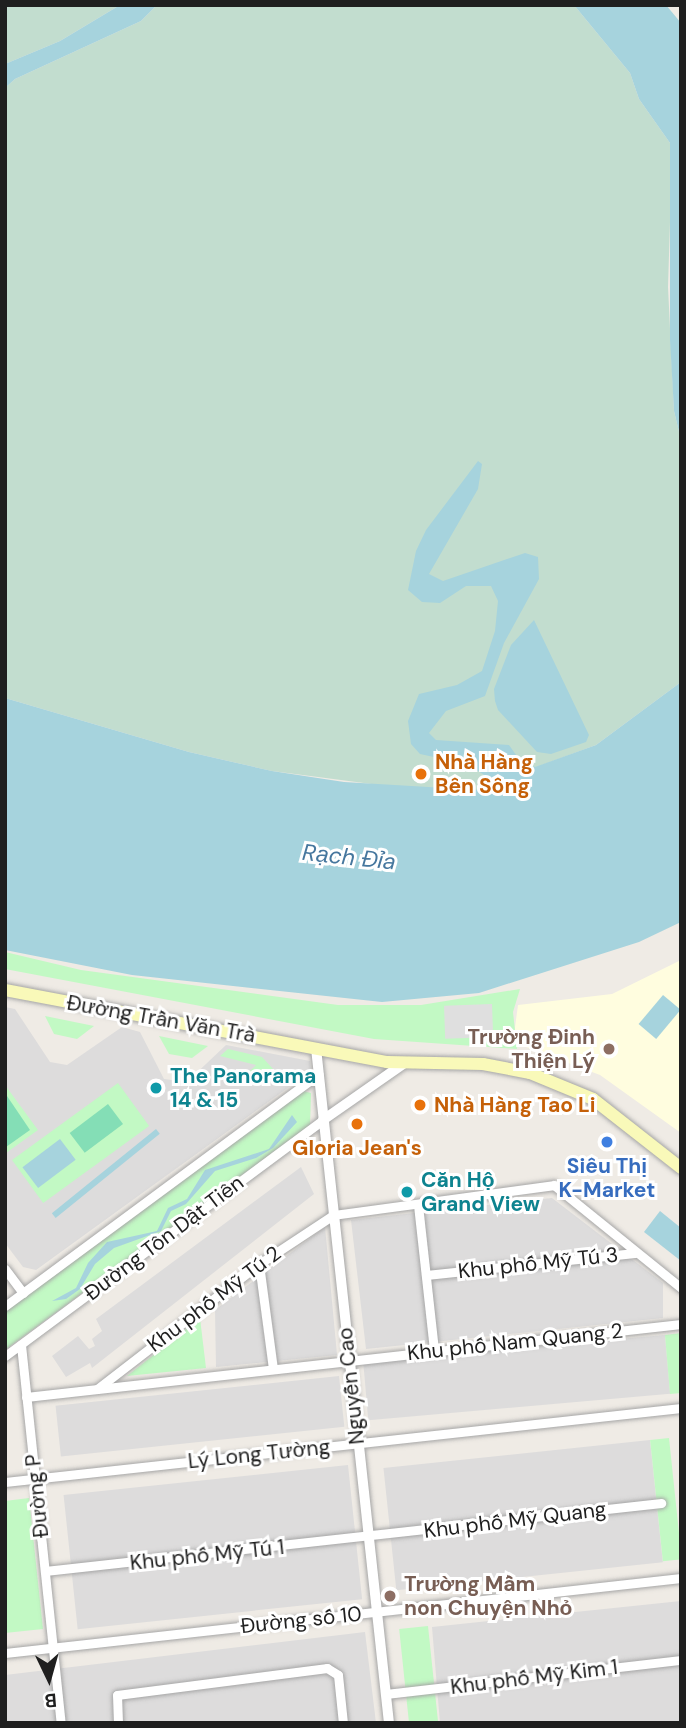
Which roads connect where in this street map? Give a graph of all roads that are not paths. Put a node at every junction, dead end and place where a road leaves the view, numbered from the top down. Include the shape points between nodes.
1 (5, 990) edge
2 (316, 1048) junction
3 (403, 1064) junction
4 (318, 1074) junction
5 (323, 1120) junction
6 (681, 1168) edge
7 (418, 1205) junction
8 (333, 1215) junction
9 (635, 1253) junction
10 (259, 1264) junction
11 (5, 1269) edge
12 (426, 1275) junction
13 (681, 1288) edge
14 (23, 1293) junction
15 (5, 1306) edge
16 (681, 1324) edge
17 (21, 1345) junction
18 (434, 1351) junction
19 (5, 1356) edge
20 (349, 1361) junction
21 (273, 1369) junction
22 (97, 1389) junction
23 (26, 1397) junction
24 (681, 1408) edge
25 (358, 1443) junction
26 (35, 1479) junction
27 (5, 1482) edge
28 (661, 1503) dead end
29 (369, 1538) junction
30 (45, 1572) junction
31 (681, 1578) edge
32 (377, 1611) junction
33 (53, 1647) junction
34 (5, 1653) edge
35 (681, 1660) edge
36 (386, 1694) junction
37 (61, 1723) edge
38 (118, 1723) edge
39 (343, 1723) edge
40 (389, 1723) edge

1 - 2 main road, Đường Trần Văn Trà
2 - 3 main road, Đường Trần Văn Trà
2 - 4 street, Nguyễn Cao
3 - 5 street
3 - 6 main road, Đường Trần Văn Trà via 483,1064 548,1078 593,1100
4 - 5 street, Nguyễn Cao
4 - 14 street, Đường Tôn Dật Tiên
5 - 8 street, Nguyễn Cao
5 - 17 street, Đường Tôn Dật Tiên
7 - 8 street
7 - 9 street via 554,1185
7 - 12 street
8 - 10 street, Khu phố Mỹ Tú 2
8 - 20 street, Nguyễn Cao
9 - 12 street, Khu phố Mỹ Tú 3
9 - 13 street, Khu phố Mỹ Tú 3
10 - 21 street
10 - 22 street, Khu phố Mỹ Tú 2
11 - 14 street
12 - 18 street
14 - 15 street, Đường Tôn Dật Tiên
16 - 18 street, Khu phố Nam Quang 2
17 - 19 street, Đường Tôn Dật Tiên
17 - 23 street, Đường P
18 - 20 street, Khu phố Nam Quang 2
20 - 21 street, Khu phố Mỹ Tú 2
20 - 25 street, Nguyễn Cao
21 - 22 street, Khu phố Mỹ Tú 2
22 - 23 street, Khu phố Mỹ Tú 2
23 - 26 street, Đường P
24 - 25 street, Lý Long Tường
25 - 26 street, Lý Long Tường
25 - 29 street, Nguyễn Cao
26 - 27 street, Lý Long Tường
26 - 30 street, Đường P
28 - 29 street, Khu phố Mỹ Quang
29 - 30 street, Khu phố Mỹ Tú 1
29 - 32 street, Nguyễn Cao
30 - 33 street, Đường P
31 - 32 street, Đường số 10
32 - 33 street, Đường số 10
32 - 36 street, Nguyễn Cao
33 - 34 street, Đường số 10
33 - 37 street, Đường P
35 - 36 street, Khu phố Mỹ Kim 1
36 - 40 street, Nguyễn Cao
38 - 39 street via 117,1695 327,1668 338,1675

